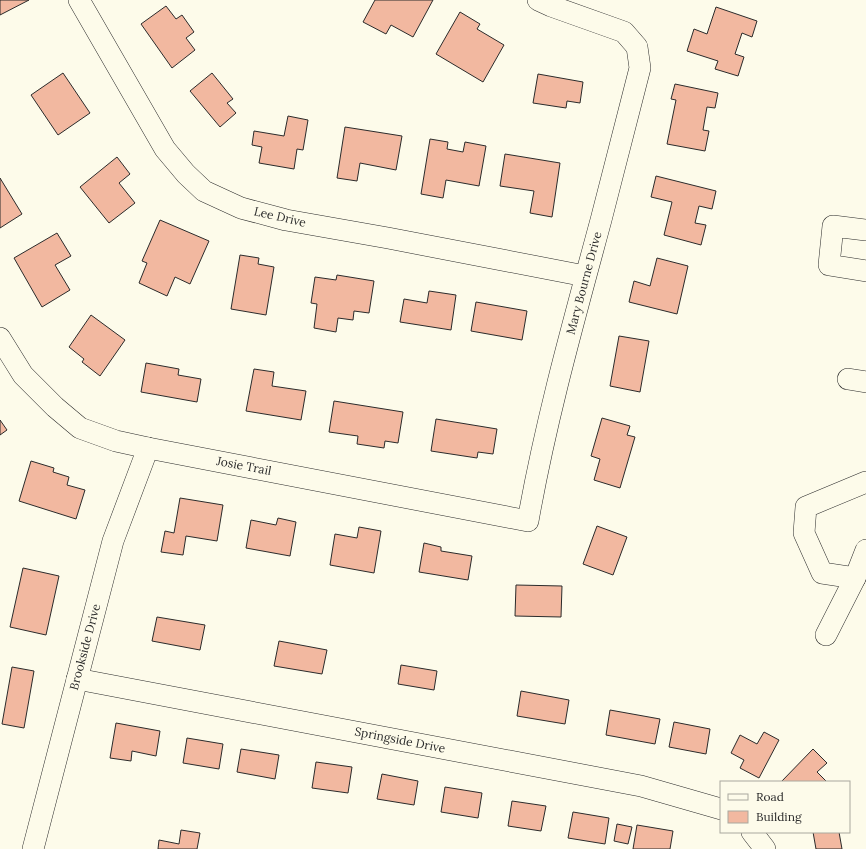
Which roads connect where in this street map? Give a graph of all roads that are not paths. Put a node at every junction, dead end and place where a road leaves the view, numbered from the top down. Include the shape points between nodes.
1 (80, 0) edge
2 (538, 0) edge
3 (866, 230) edge
4 (866, 271) edge
5 (585, 276) junction
6 (0, 338) edge
7 (148, 448) junction
8 (866, 482) edge
9 (528, 521) joint
10 (866, 550) edge
11 (855, 578) junction
12 (826, 635) dead end
13 (77, 679) junction
14 (720, 809) edge
15 (753, 833) edge
16 (33, 849) edge
17 (765, 849) edge

1 - 5 street, Lee Drive via 165,149 204,191 241,208 286,220
2 - 5 street, Mary Bourne Drive via 624,32 637,47 640,68
3 - 4 street via 833,226 830,265
5 - 9 street, Mary Bourne Drive via 538,464
6 - 7 street, Josie Trail via 23,375 80,428 116,441
7 - 9 street, Josie Trail
7 - 13 street, Brookside Drive via 113,541
8 - 11 street via 806,507 804,533 822,573
10 - 11 street
11 - 12 street
13 - 14 street, Springside Drive via 641,786
13 - 16 street, Brookside Drive
15 - 17 street

